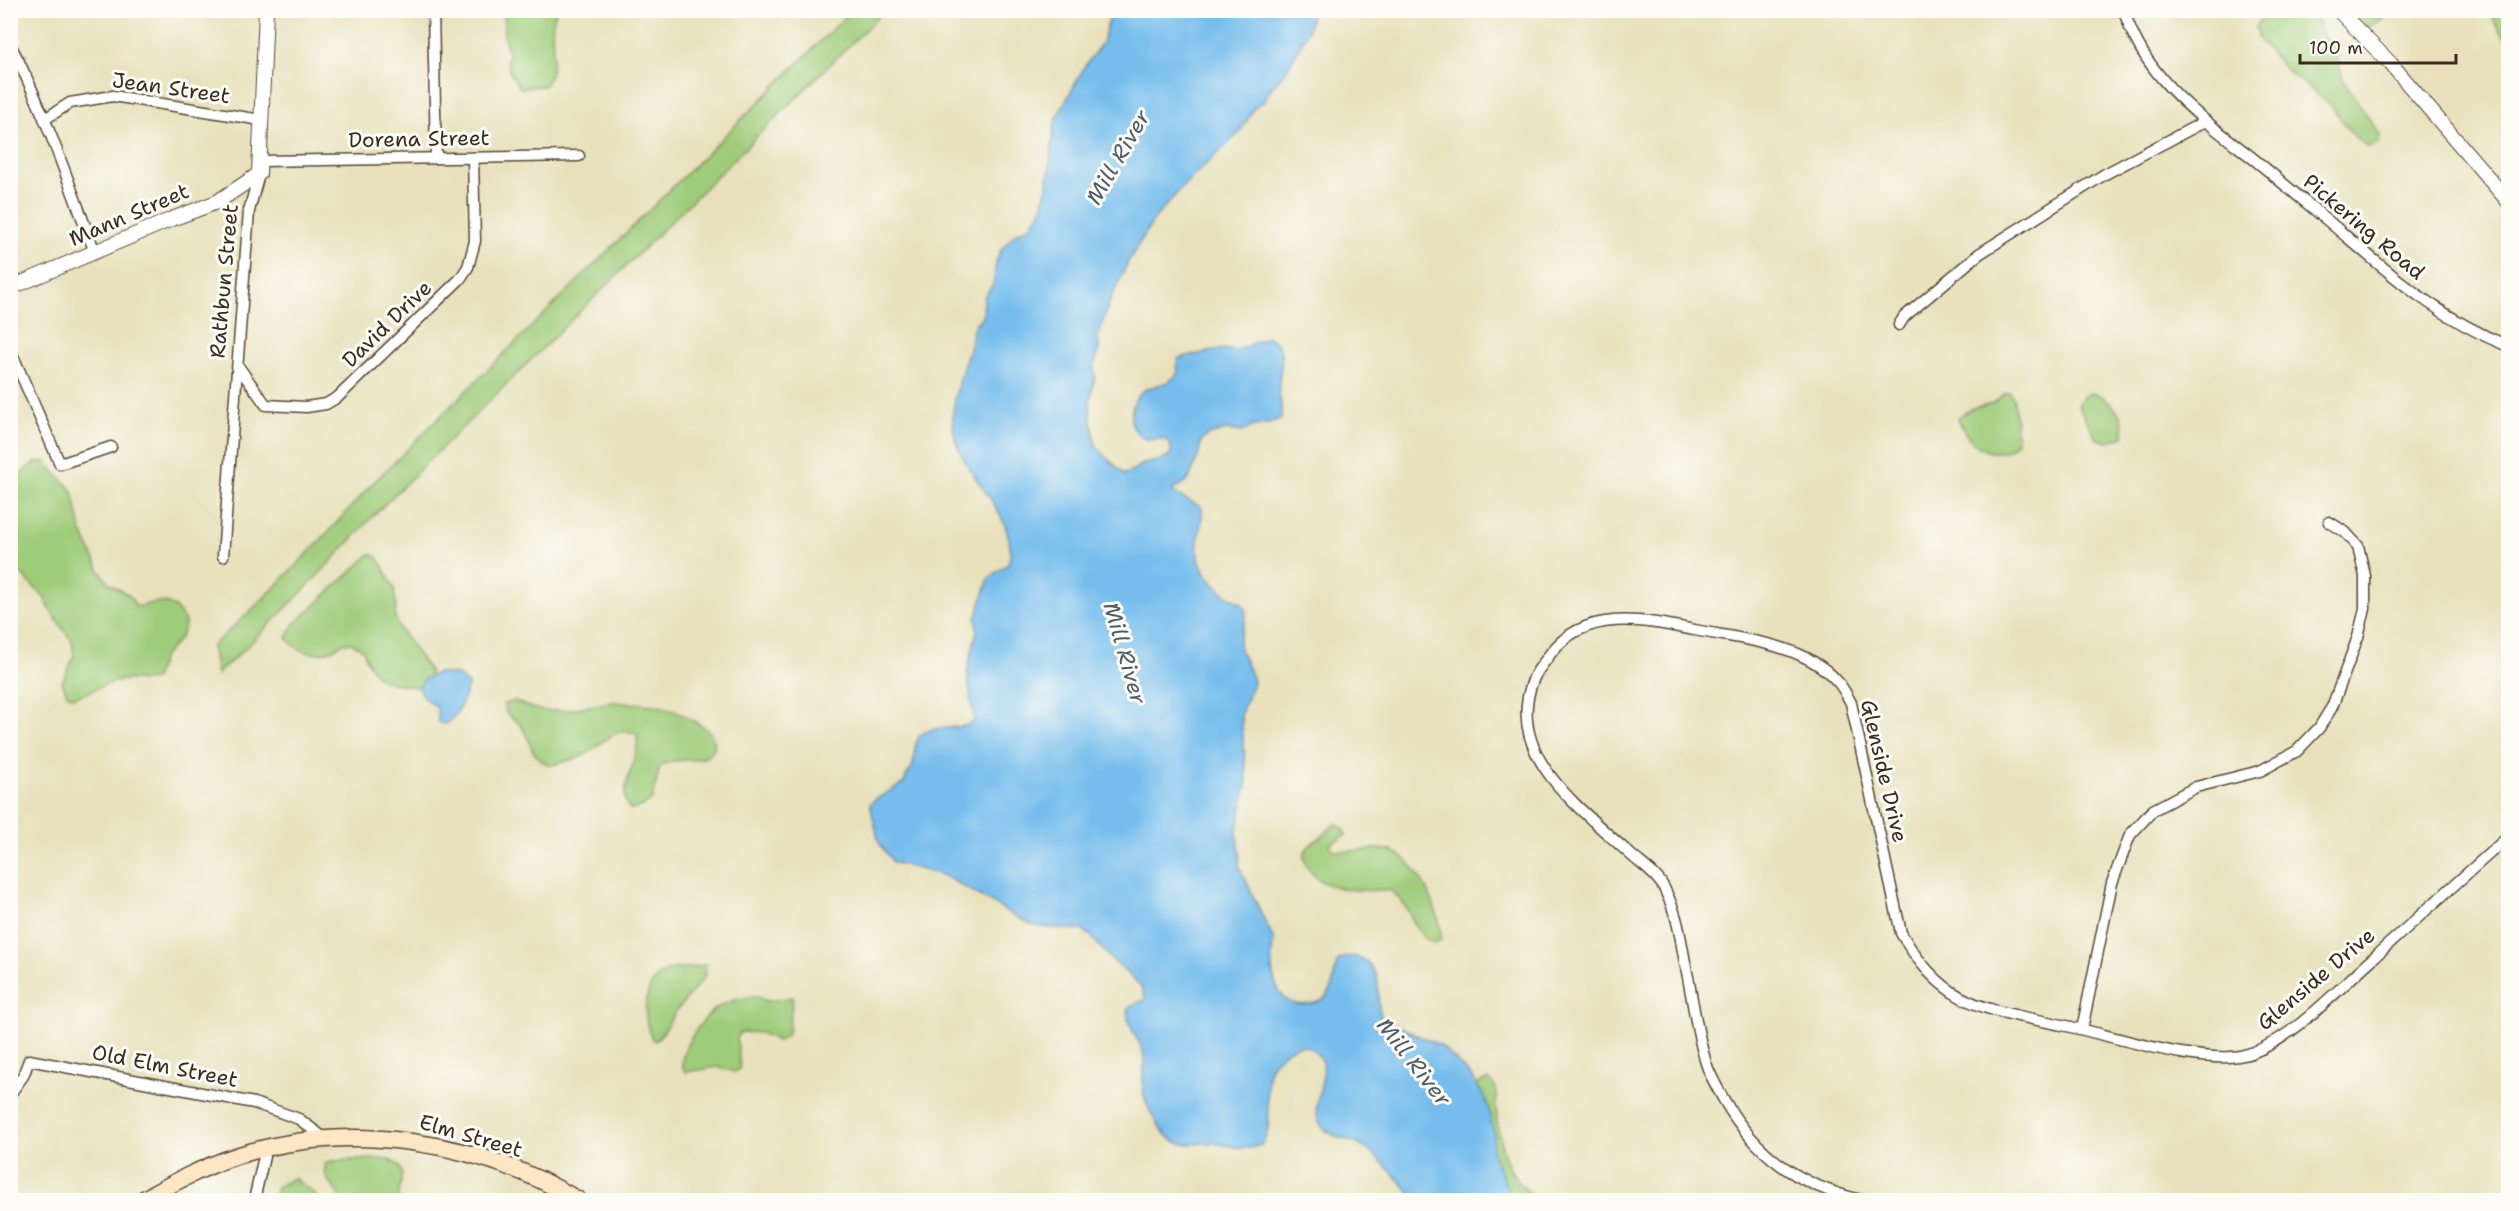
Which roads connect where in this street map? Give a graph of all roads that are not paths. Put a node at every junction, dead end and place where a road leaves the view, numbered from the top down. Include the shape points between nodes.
1 (266, 10) edge
2 (433, 10) edge
3 (2124, 10) edge
4 (2338, 10) edge
5 (10, 44) edge
6 (45, 119) junction
7 (261, 120) junction
8 (2204, 122) junction
9 (579, 156) dead end
10 (436, 157) junction
11 (472, 158) junction
12 (259, 168) junction
13 (2508, 201) edge
14 (95, 252) junction
15 (10, 288) edge
16 (1899, 325) dead end
17 (2508, 346) edge
18 (10, 349) edge
19 (238, 366) junction
20 (111, 447) dead end
21 (2329, 522) dead end
22 (223, 556) dead end
23 (2508, 837) edge
24 (2082, 1029) junction
25 (10, 1094) edge
26 (324, 1138) junction
27 (266, 1148) junction
28 (142, 1200) edge
29 (254, 1200) edge
30 (578, 1200) edge
31 (1861, 1200) edge

1 - 7 street, Rathbun Street
2 - 10 street
3 - 8 street, Pickering Road via 2144,55 2182,102
4 - 13 street via 2391,64
5 - 6 street
6 - 7 street, Jean Street via 70,103 113,96
6 - 14 street
7 - 12 street, Rathbun Street
8 - 16 street via 2106,174 1979,254
8 - 17 street, Pickering Road via 2248,154 2422,300
9 - 11 street, Dorena Street
10 - 11 street, Dorena Street
10 - 12 street, Dorena Street
11 - 19 street, David Drive via 475,241 468,267 448,292 350,387 315,406 266,405
12 - 14 street, Mann Street via 217,202
12 - 19 street, Rathbun Street via 249,211
14 - 15 street, Mann Street
18 - 20 street via 60,464
19 - 22 street, Rathbun Street
21 - 24 street via 2346,532 2358,546 2365,576 2361,628 2332,707 2297,751 2260,771 2196,787 2153,810 2130,835 2112,883
23 - 24 street, Glenside Drive via 2316,1009 2264,1048 2243,1056 2225,1057 2141,1044
24 - 31 street, Glenside Drive via 1968,1002 1928,973 1914,956 1901,933 1895,910 1851,703 1837,681 1818,665 1770,645 1643,620 1602,621 1568,637 1533,678 1526,707 1527,731 1536,757 1560,788 1663,884 1678,917 1706,1064 1739,1125 1761,1150 1803,1181
25 - 26 street, Old Elm Street via 24,1076 29,1060 254,1103 299,1119
26 - 27 main road, Elm Street
26 - 30 main road, Elm Street via 425,1143 507,1168
27 - 28 main road, Elm Street via 210,1165
27 - 29 street

